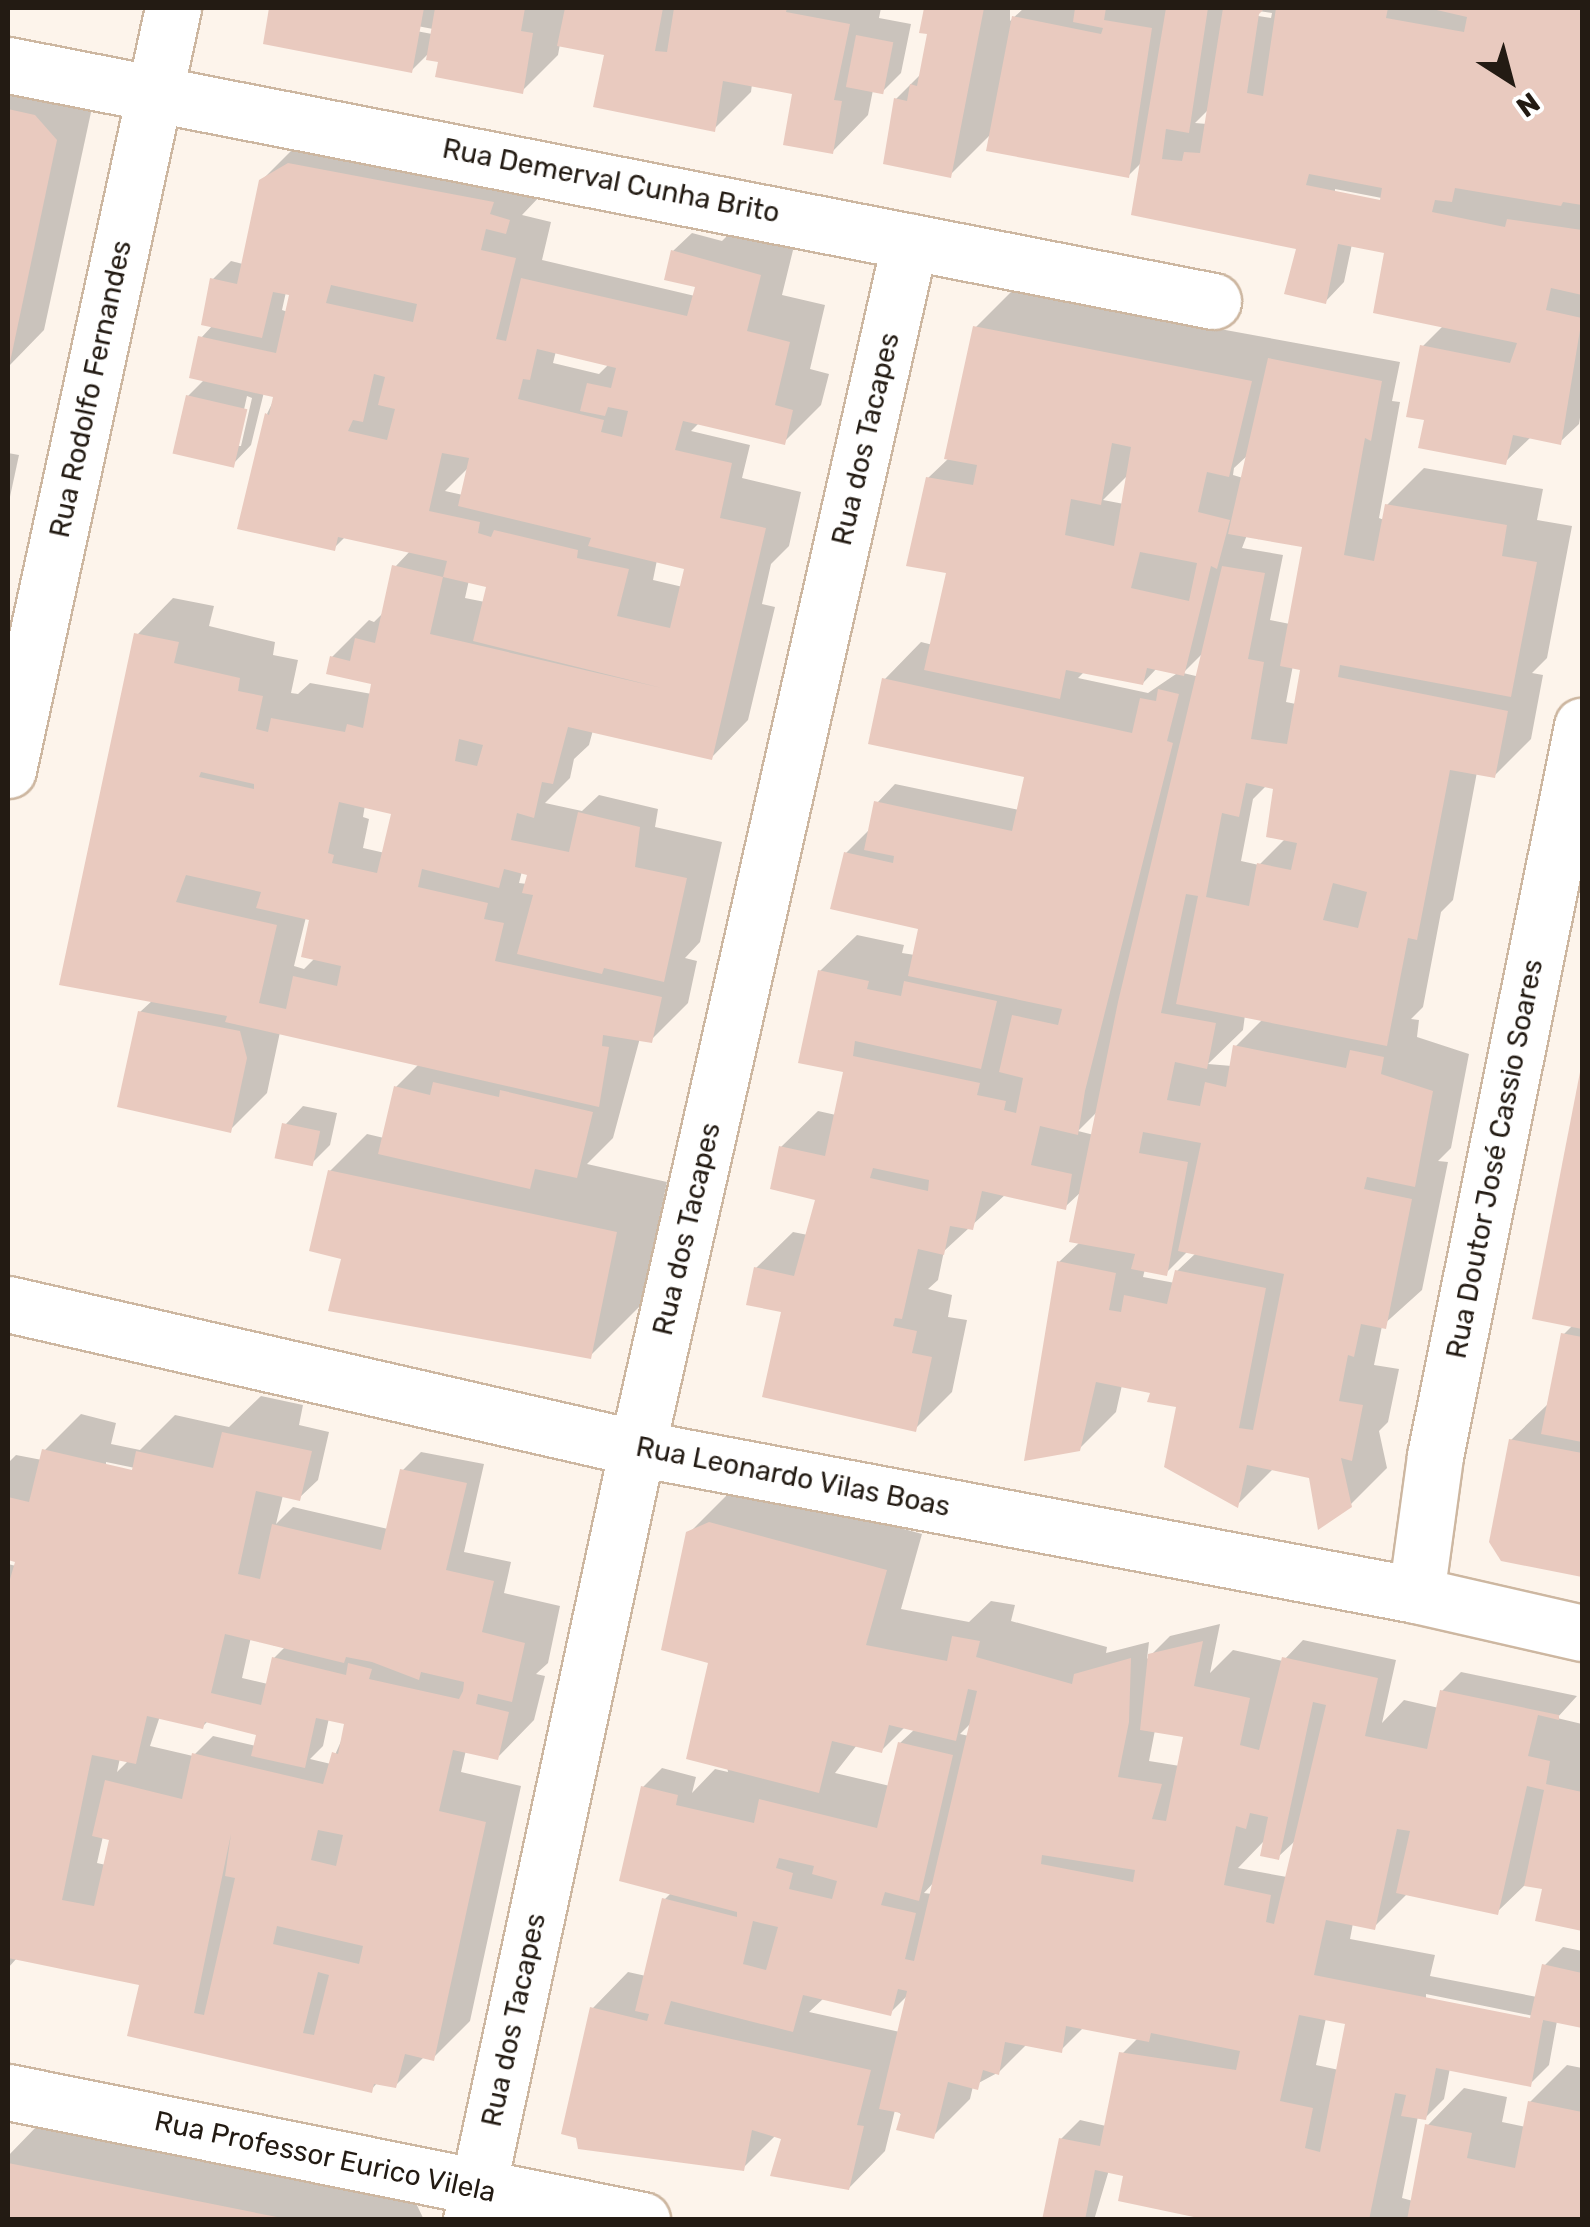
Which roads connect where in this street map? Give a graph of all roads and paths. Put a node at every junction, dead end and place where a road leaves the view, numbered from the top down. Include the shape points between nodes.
1 (174, 8) edge
2 (8, 65) edge
3 (156, 91) junction
4 (910, 240) junction
5 (1213, 301) dead end
6 (1582, 726) edge
7 (8, 770) edge
8 (8, 1304) edge
9 (638, 1448) junction
10 (1416, 1595) junction
11 (1582, 1633) edge
12 (8, 2092) edge
13 (474, 2204) edge
14 (642, 2220) edge

1 - 3 street, Rua Rodolfo Fernandes
2 - 3 street, Rua Demerval Cunha Brito
3 - 4 street, Rua Demerval Cunha Brito
3 - 7 street, Rua Rodolfo Fernandes
4 - 5 street, Rua Demerval Cunha Brito
4 - 9 street, Rua dos Tacapes
6 - 10 street, Rua Doutor José Cassio Soares via 1436,1456
8 - 9 street, Rua Leonardo Vilas Boas
9 - 10 street, Rua Leonardo Vilas Boas
9 - 13 street, Rua dos Tacapes
10 - 11 street, Rua Leonardo Vilas Boas
12 - 13 street, Rua Professor Eurico Vilela
13 - 14 street, Rua Professor Eurico Vilela

